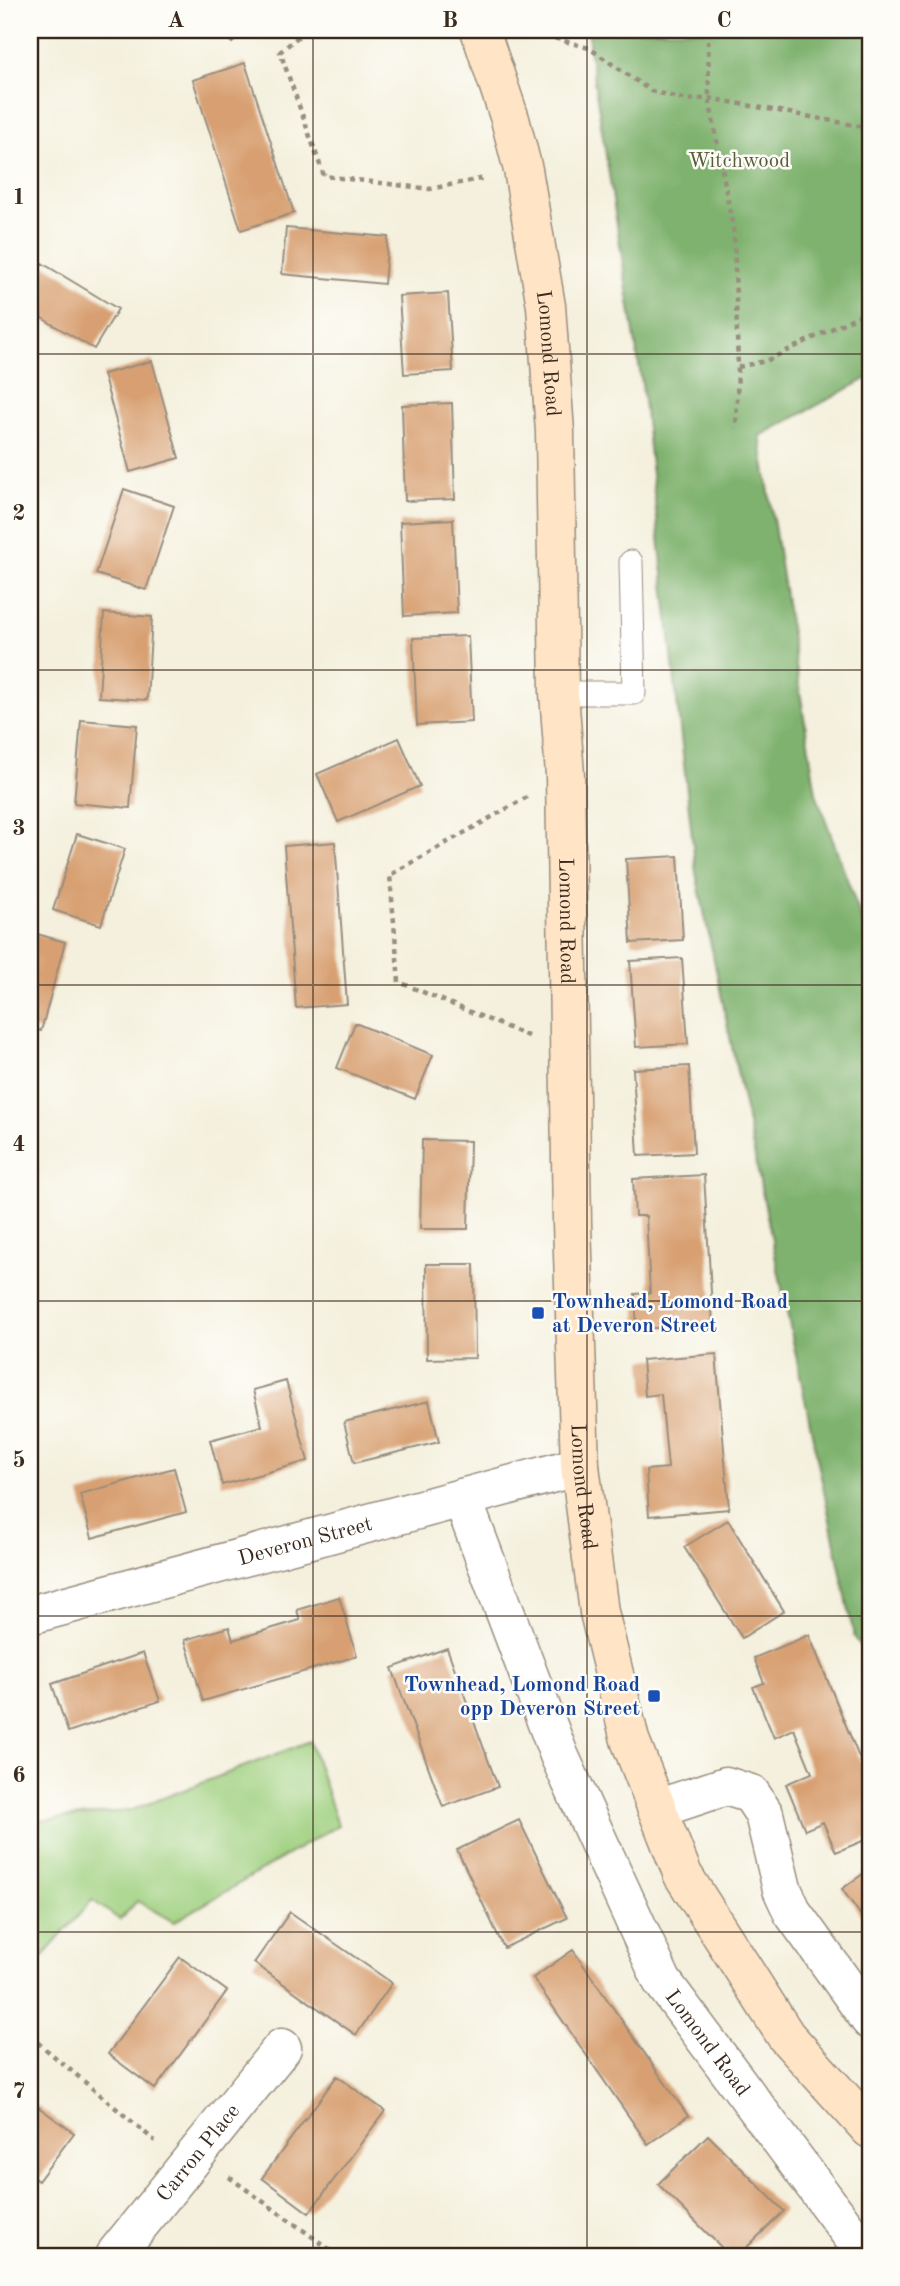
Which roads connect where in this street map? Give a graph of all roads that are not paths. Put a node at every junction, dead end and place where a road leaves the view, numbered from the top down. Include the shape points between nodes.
1 (480, 30) edge
2 (631, 562) dead end
3 (559, 693) junction
4 (580, 1466) junction
5 (462, 1497) junction
6 (30, 1615) edge
7 (657, 1809) junction
8 (870, 2020) edge
9 (282, 2048) dead end
10 (870, 2129) edge
11 (870, 2254) edge
12 (114, 2256) edge

1 - 3 street, Lomond Road via 523,170 546,306 555,432
2 - 3 lane via 634,693
3 - 4 street, Lomond Road via 565,775
4 - 5 street, Deveron Street
4 - 7 street, Lomond Road via 599,1612 630,1740
5 - 6 street, Deveron Street
5 - 11 street, Lomond Road via 559,1755 662,1981
7 - 8 street via 726,1786 751,1794 764,1814 782,1889 793,1913
7 - 10 street, Lomond Road via 683,1875 744,1974 786,2036
9 - 12 street, Carron Place

